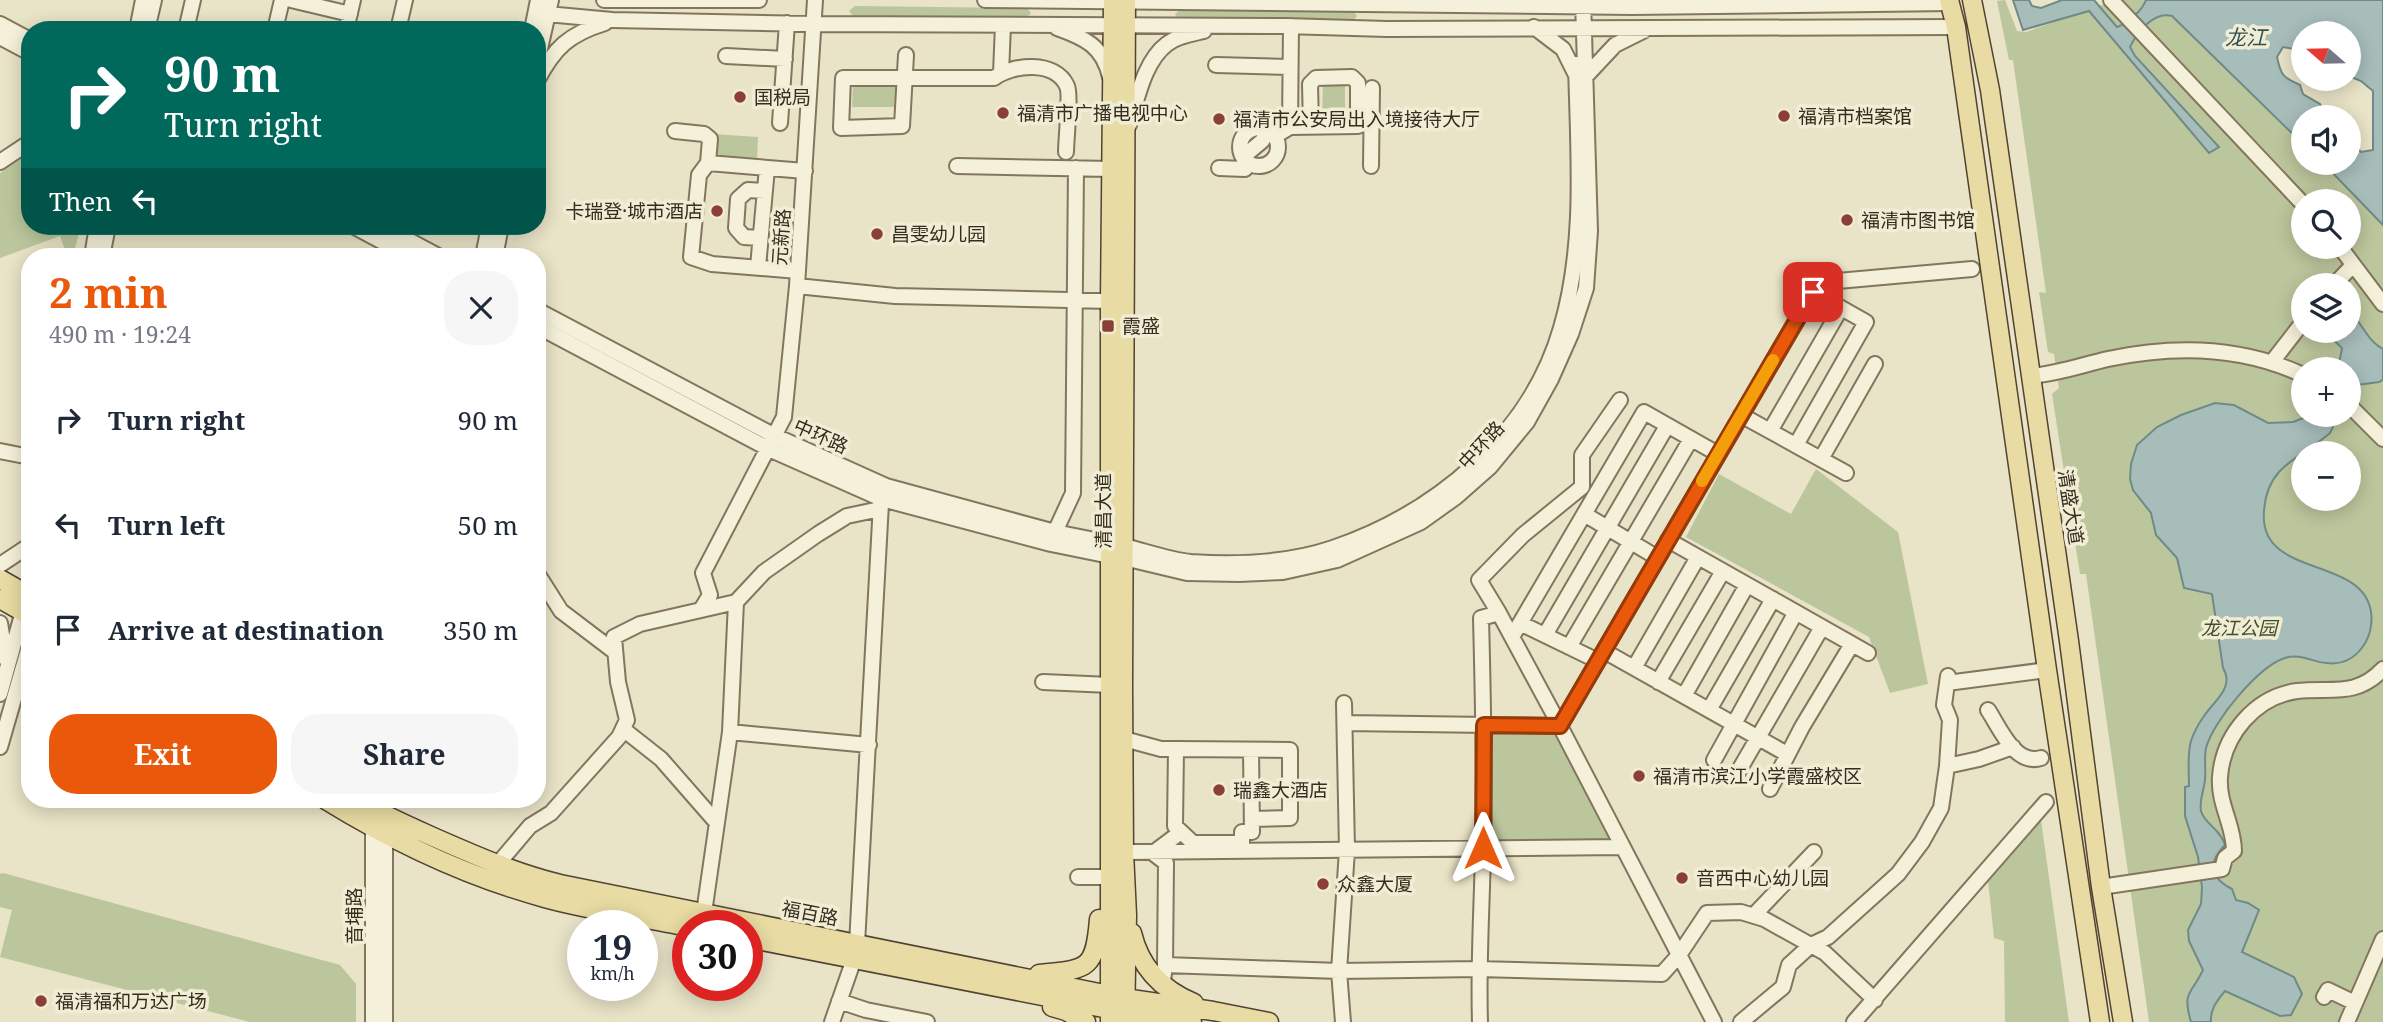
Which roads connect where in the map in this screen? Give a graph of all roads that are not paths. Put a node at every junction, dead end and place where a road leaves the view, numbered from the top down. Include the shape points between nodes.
1 (143, 0) edge
2 (154, 0) edge
3 (193, 0) edge
4 (282, 0) edge
5 (291, 0) edge
6 (405, 0) edge
7 (551, 0) edge
8 (604, 0) edge
9 (759, 0) edge
10 (815, 0) edge
11 (985, 0) edge
12 (1972, 0) edge
13 (2111, 0) edge
14 (624, 1) edge
15 (1052, 1) edge
16 (1120, 1) edge
17 (1218, 1) edge
18 (1256, 2) edge
19 (1950, 2) edge
20 (1384, 3) edge
21 (1538, 3) edge
22 (1579, 3) edge
23 (1642, 4) edge
24 (1498, 5) junction
25 (351, 7) edge
26 (541, 10) edge
27 (612, 20) junction
28 (139, 21) edge
29 (149, 21) edge
30 (188, 21) edge
31 (277, 21) edge
32 (400, 21) edge
33 (787, 23) junction
34 (0, 24) edge
35 (814, 24) junction
36 (1003, 25) junction
37 (1049, 25) junction
38 (1120, 25) junction
39 (1225, 26) junction
40 (1291, 26) junction
41 (1498, 27) junction
42 (1534, 27) junction
43 (1956, 27) junction
44 (1580, 28) junction
45 (1633, 28) junction
46 (1649, 28) junction
47 (21, 35) edge
48 (0, 37) edge
49 (21, 48) edge
50 (906, 55) dead end
51 (726, 56) dead end
52 (785, 59) junction
53 (546, 63) edge
54 (1216, 65) dead end
55 (1290, 67) junction
56 (1001, 73) junction
57 (1581, 76) junction
58 (905, 78) junction
59 (1372, 88) dead end
60 (1112, 98) junction
61 (780, 123) dead end
62 (1311, 126) junction
63 (1365, 126) junction
64 (1290, 127) junction
65 (675, 131) dead end
66 (1272, 133) junction
67 (1126, 137) junction
68 (21, 148) edge
69 (1066, 152) dead end
70 (1246, 160) junction
71 (0, 162) edge
72 (708, 163) junction
73 (957, 166) dead end
74 (1371, 166) dead end
75 (767, 168) junction
76 (1219, 168) dead end
77 (1076, 169) junction
78 (1111, 169) junction
79 (805, 171) junction
80 (765, 191) junction
81 (2291, 191) edge
82 (370, 235) edge
83 (399, 235) edge
84 (760, 238) junction
85 (394, 248) edge
86 (423, 248) edge
87 (2349, 259) edge
88 (2353, 265) junction
89 (758, 267) junction
90 (1972, 269) dead end
91 (798, 271) junction
92 (2345, 273) edge
93 (1793, 285) dead end
94 (797, 286) junction
95 (1816, 288) junction
96 (1075, 301) junction
97 (1110, 301) junction
98 (2383, 304) edge
99 (1841, 308) junction
100 (546, 315) edge
101 (546, 330) edge
102 (2291, 337) edge
103 (2272, 362) junction
104 (1875, 364) dead end
105 (2291, 370) edge
106 (2030, 376) junction
107 (1620, 400) dead end
108 (1741, 415) junction
109 (2361, 417) edge
110 (1667, 426) junction
111 (1770, 431) junction
112 (1691, 439) junction
113 (2383, 439) edge
114 (772, 443) junction
115 (1796, 445) junction
116 (0, 451) edge
117 (1718, 454) junction
118 (21, 455) edge
119 (1821, 459) junction
120 (1846, 472) dead end
121 (882, 498) junction
122 (1584, 514) junction
123 (1607, 528) junction
124 (1055, 532) junction
125 (1668, 540) junction
126 (1631, 542) junction
127 (21, 551) edge
128 (1117, 551) junction
129 (1698, 556) junction
130 (1658, 558) junction
131 (0, 565) edge
132 (1723, 571) junction
133 (0, 579) edge
134 (1748, 585) junction
135 (546, 587) edge
136 (21, 596) edge
137 (0, 599) edge
138 (1773, 599) junction
139 (21, 600) edge
140 (736, 602) junction
141 (702, 608) junction
142 (1797, 612) junction
143 (1499, 613) junction
144 (0, 623) edge
145 (1520, 623) junction
146 (1822, 627) junction
147 (1545, 635) junction
148 (21, 636) edge
149 (1512, 637) junction
150 (1852, 644) junction
151 (1569, 647) junction
152 (615, 652) junction
153 (1868, 653) dead end
154 (1601, 656) junction
155 (21, 659) edge
156 (21, 666) edge
157 (1634, 668) junction
158 (2383, 669) edge
159 (2047, 670) junction
160 (14, 672) junction
161 (1043, 682) dead end
162 (1658, 682) junction
163 (1110, 685) junction
164 (0, 694) edge
165 (1684, 696) junction
166 (1344, 703) dead end
167 (1709, 710) junction
168 (1988, 710) dead end
169 (1345, 723) junction
170 (1732, 723) junction
171 (1484, 725) junction
172 (1560, 726) junction
173 (623, 729) junction
174 (730, 732) junction
175 (1758, 738) junction
176 (1124, 739) junction
177 (869, 745) junction
178 (0, 747) edge
179 (2012, 747) junction
180 (1176, 749) junction
181 (1251, 750) junction
182 (1787, 754) junction
183 (2041, 758) dead end
184 (1714, 760) dead end
185 (1947, 766) junction
186 (1738, 772) dead end
187 (1770, 789) dead end
188 (2046, 802) dead end
189 (357, 808) edge
190 (376, 813) edge
191 (1252, 819) junction
192 (717, 822) junction
193 (1181, 832) junction
194 (1622, 847) junction
195 (1483, 848) junction
196 (1347, 850) junction
197 (1124, 852) junction
198 (1814, 852) dead end
199 (1153, 853) junction
200 (497, 865) junction
201 (1078, 877) dead end
202 (1109, 883) junction
203 (2101, 887) junction
204 (689, 910) edge
205 (704, 910) edge
206 (1127, 915) junction
207 (1754, 915) junction
208 (672, 923) edge
209 (763, 928) edge
210 (2383, 939) edge
211 (763, 940) edge
212 (1811, 944) junction
213 (856, 951) junction
214 (1679, 955) junction
215 (1478, 968) junction
216 (1339, 971) junction
217 (1162, 974) junction
218 (1015, 983) junction
219 (2325, 997) dead end
220 (1875, 1000) junction
221 (839, 1001) junction
222 (2355, 1003) junction
223 (1117, 1010) edge
224 (1213, 1011) junction
225 (864, 1016) edge
226 (373, 1022) edge
227 (384, 1022) edge
228 (832, 1022) edge
229 (927, 1022) edge
230 (1086, 1022) edge
231 (1192, 1022) edge
232 (1269, 1022) edge
233 (1343, 1022) edge
234 (1480, 1022) edge
235 (1714, 1022) edge
236 (1741, 1022) edge
237 (1854, 1022) edge
238 (2100, 1022) edge
239 (2123, 1022) edge
240 (2347, 1022) edge

1 - 28 street
2 - 29 street
3 - 30 street
4 - 31 street
5 - 25 street
6 - 32 street
7 - 26 street
8 - 14 street
9 - 14 street
10 - 35 street, 元新路
11 - 15 street
12 - 106 main road, 清盛大道 via 1990,90
13 - 81 street
15 - 16 street
16 - 17 street
16 - 38 main road, 清昌大道
17 - 18 street
18 - 20 street
19 - 23 street
19 - 43 main road
20 - 24 street
21 - 22 street
21 - 24 street
22 - 23 street
22 - 44 street, 中环路
23 - 45 street
24 - 41 street
26 - 27 street
27 - 33 street
27 - 53 street via 584,29
33 - 35 street
33 - 52 street
34 - 47 street
35 - 36 street
35 - 79 street, 元新路
36 - 37 street
36 - 56 street
37 - 38 street
37 - 60 street via 1100,50 1110,74
38 - 39 street
38 - 60 main road, 清昌大道
38 - 67 main road, 清昌大道
39 - 40 street
39 - 67 street via 1189,34 1166,44 1155,56
40 - 41 street
40 - 55 street
41 - 42 street
42 - 44 street
42 - 57 street via 1563,48
43 - 46 street
43 - 159 main road
44 - 45 street
44 - 57 street, 中环路
45 - 46 street
46 - 57 street via 1615,44
48 - 49 street
50 - 58 street
51 - 52 street
52 - 61 street
54 - 55 street
55 - 64 street
56 - 58 street via 994,78
56 - 69 street via 1037,66 1056,73 1068,87
57 - 128 street, 中环路 via 1590,231 1586,288 1551,379 1527,422 1490,467 1421,522 1336,560 1283,572 1187,573
58 - 58 street via 902,126 841,128 843,78
59 - 63 street
60 - 78 main road, 清昌大道
62 - 63 street
62 - 63 street via 1310,83 1316,78 1352,77 1358,83
62 - 64 street
63 - 74 street
64 - 66 street
65 - 72 street via 704,134 710,139
66 - 70 street via 1256,128 1244,134 1240,147
66 - 70 street via 1278,151 1272,162 1261,166
67 - 128 main road, 清昌大道
68 - 71 street
70 - 76 street via 1245,169
72 - 75 street
72 - 89 street via 699,175 691,257 712,264
73 - 77 street
75 - 79 street
75 - 80 street
77 - 78 street
77 - 96 street
78 - 97 main road, 清昌大道
79 - 91 street, 元新路
80 - 84 street
80 - 84 street via 748,190 738,199 736,228 744,237
82 - 85 street
83 - 86 street
84 - 89 street
87 - 88 street
88 - 92 street
88 - 98 street
89 - 91 street
90 - 95 street
91 - 94 street, 元新路
93 - 95 street
94 - 96 street via 908,297
94 - 114 street, 元新路 via 784,417
95 - 99 street
95 - 108 street
96 - 97 street
96 - 124 street via 1073,493
97 - 128 main road, 清昌大道
99 - 111 street
99 - 115 street via 1866,322
100 - 114 street, 中环路
101 - 114 street, 中环路
102 - 103 street
103 - 105 street
103 - 106 street via 2175,349
104 - 119 street
106 - 203 main road, 清盛大道
107 - 143 street via 1582,455 1582,486 1479,580
108 - 111 street
108 - 117 street
109 - 113 street
110 - 112 street
110 - 122 street via 1644,412
110 - 123 street
111 - 115 street
112 - 117 street
112 - 126 street
114 - 121 street, 中环路
114 - 141 street, 元新路 via 703,573 710,595
115 - 119 street
116 - 118 street
117 - 125 street
119 - 120 street
121 - 124 street, 中环路
121 - 128 street, 中环路 via 1051,544
121 - 140 street via 818,534 764,572
121 - 177 street
122 - 123 street
122 - 145 street
123 - 126 street
123 - 147 street
124 - 128 street, 中环路
125 - 129 street
125 - 130 street
126 - 130 street
126 - 151 street
127 - 131 street
128 - 163 main road, 清昌大道
128 - 176 main road, 清昌大道
129 - 132 street
129 - 157 street
130 - 154 street
132 - 134 street
132 - 162 street
133 - 136 main road
134 - 138 street
134 - 165 street
135 - 152 street via 561,611
137 - 139 main road
138 - 142 street
138 - 167 street
140 - 141 street
140 - 174 street
141 - 152 street via 640,624 614,637
142 - 146 street
142 - 170 street
143 - 149 street
143 - 171 street via 1481,618
144 - 160 street
145 - 147 street
145 - 149 street
146 - 150 street
146 - 175 street
147 - 151 street
148 - 160 street
149 - 172 street
150 - 153 street
150 - 182 street
151 - 154 street
152 - 173 street via 627,720
154 - 157 street
154 - 172 street
155 - 160 street
156 - 160 street
157 - 162 street
158 - 203 street via 2342,691 2294,692 2273,699 2238,727 2224,753 2220,779 2234,851 2225,858 2222,869
159 - 185 street via 1948,679 1944,705 1950,720
159 - 238 main road
160 - 164 street
160 - 178 street
161 - 163 street
162 - 165 street
163 - 202 main road, 清昌大道
165 - 167 street
166 - 169 street
167 - 170 street
168 - 179 street
169 - 171 street
169 - 196 street
170 - 175 street
170 - 184 street
171 - 172 street
171 - 195 street
172 - 194 street
173 - 192 street via 661,759
173 - 200 street via 551,813 530,826
174 - 177 street
174 - 192 street
175 - 182 street
175 - 186 street
176 - 180 street
176 - 197 main road, 清昌大道
177 - 213 street
179 - 183 street via 2024,758
179 - 185 street
180 - 181 street
180 - 193 street via 1175,826
181 - 191 street
181 - 191 street via 1290,750 1290,818
182 - 187 street
185 - 212 street via 1941,808 1898,874 1828,937
188 - 220 street
189 - 190 main road, 福百路
190 - 200 main road, 福百路
190 - 208 main road, 福百路 via 468,872 548,899
190 - 226 street, 音埔路
190 - 227 street, 音埔路
191 - 193 street via 1252,832 1242,832 1242,842 1193,843
192 - 205 street
193 - 199 street
194 - 195 street
194 - 214 street
195 - 196 street
195 - 215 street
196 - 199 street
196 - 216 street
197 - 199 street
197 - 206 main road, 清昌大道
198 - 207 street
199 - 217 street via 1166,863
200 - 204 main road, 福百路 via 560,884
201 - 202 street
202 - 218 main road via 1097,947 1090,960 1072,972
202 - 223 main road, 清昌大道
203 - 239 main road, 清盛大道
206 - 217 main road via 1138,955
206 - 223 main road, 清昌大道
207 - 212 street
207 - 214 street via 1707,912
209 - 213 main road, 福百路
210 - 222 street
211 - 213 main road, 福百路
212 - 220 street
212 - 236 street via 1789,965 1783,987
213 - 218 main road, 福百路
213 - 221 street
214 - 215 street via 1662,974
214 - 235 street
215 - 216 street
215 - 234 street
216 - 217 street
216 - 233 street
217 - 224 main road via 1176,995
218 - 223 main road, 福百路
218 - 230 main road via 1027,1000
219 - 222 street via 2328,990
220 - 237 street
221 - 225 street
221 - 228 street
222 - 240 street
223 - 224 main road, 福百路
223 - 231 main road, 福百路
224 - 232 main road, 福百路
225 - 229 street

